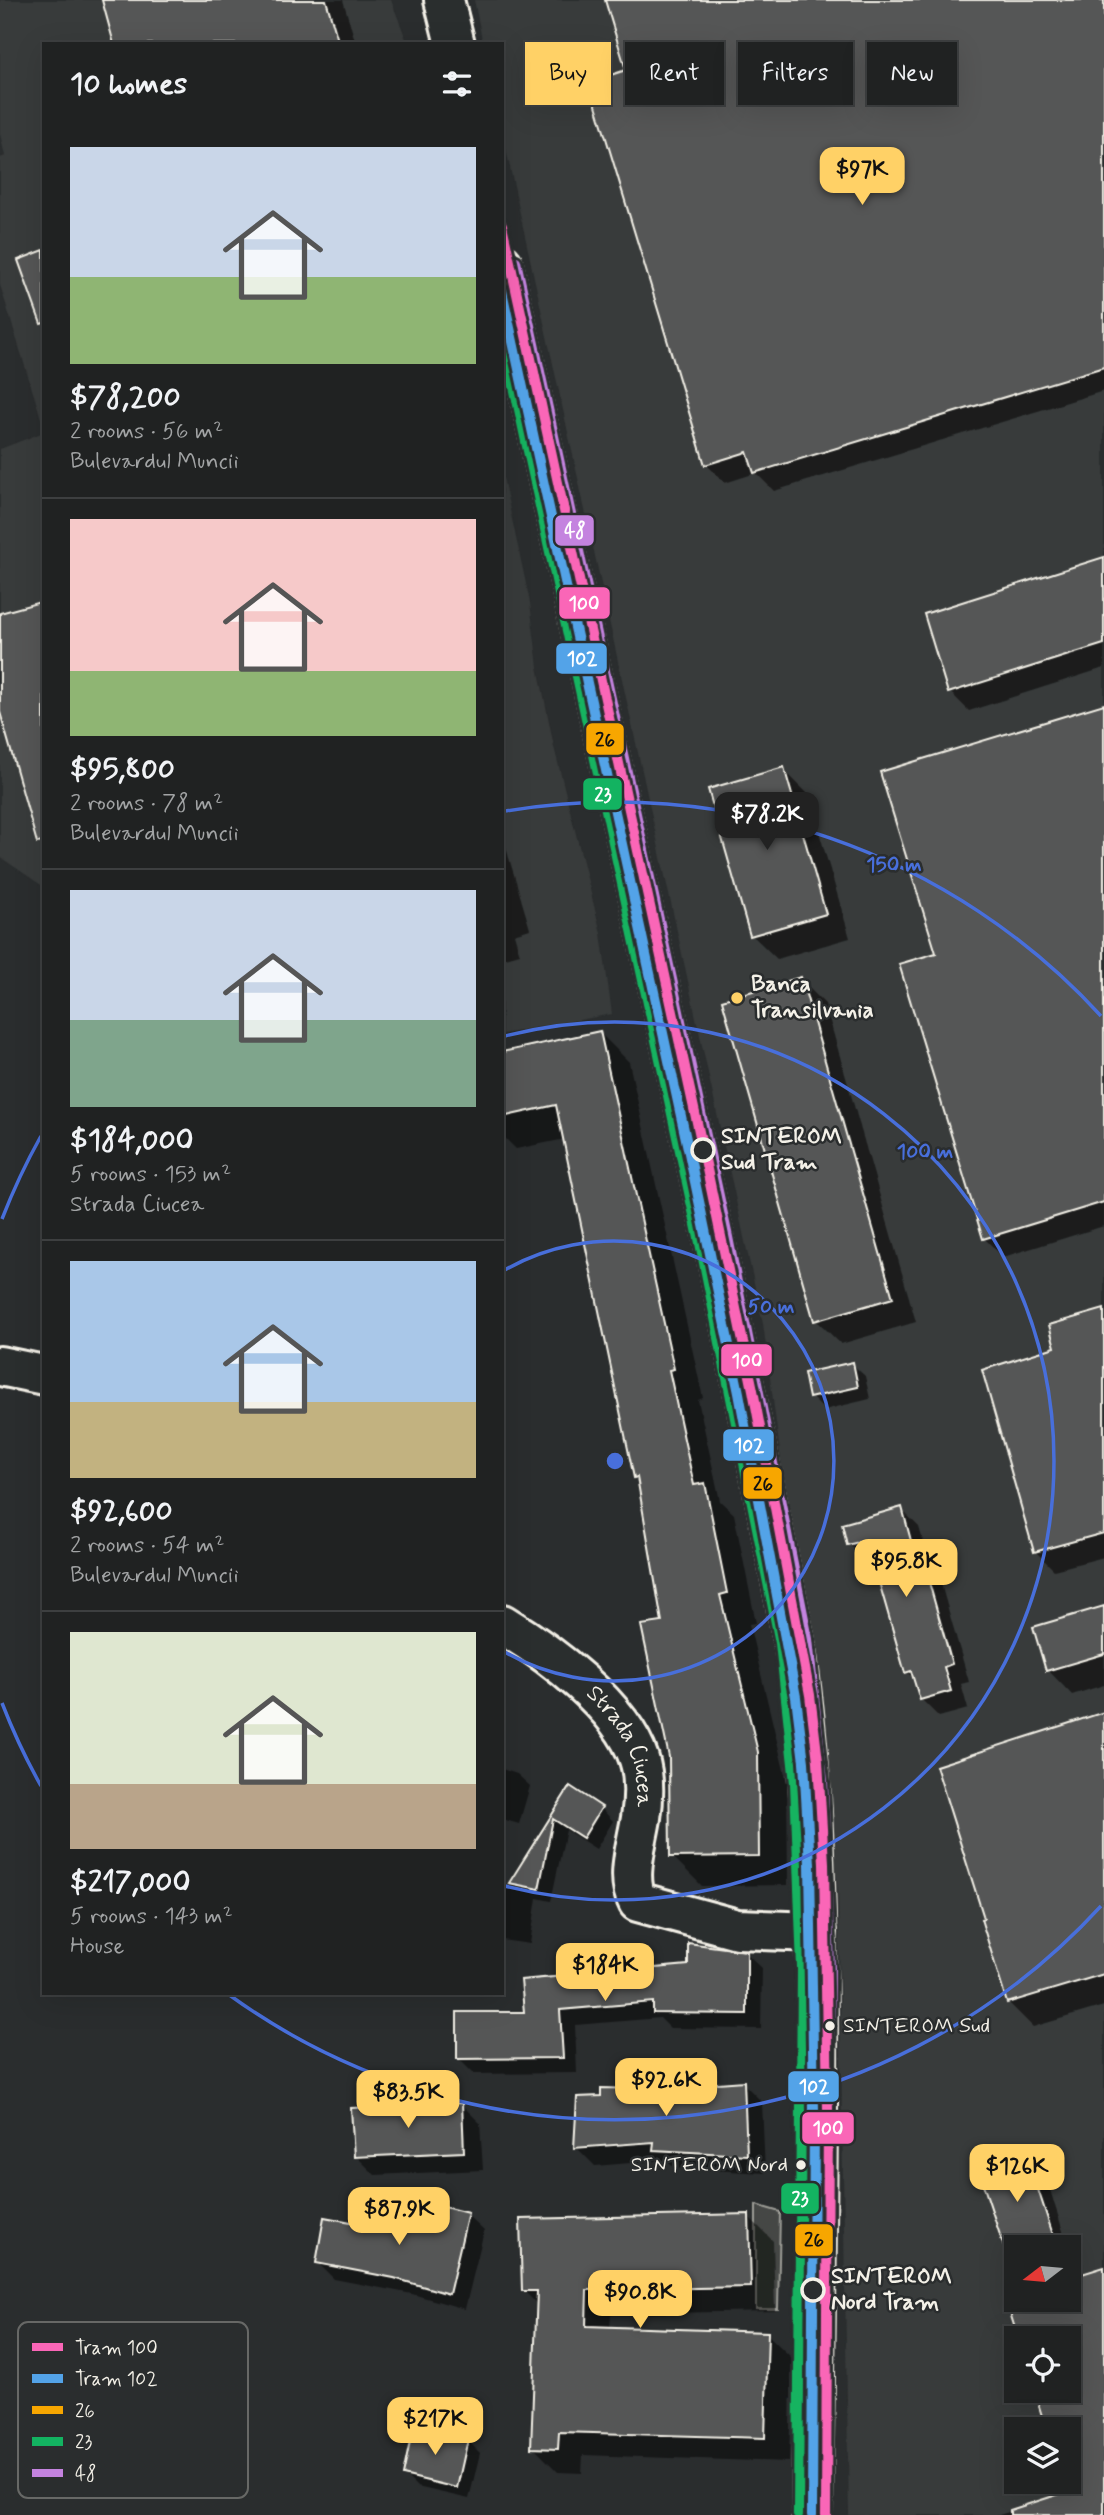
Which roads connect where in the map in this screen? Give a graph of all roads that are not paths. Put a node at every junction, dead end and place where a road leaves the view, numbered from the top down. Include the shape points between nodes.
1 (444, 0) edge
2 (454, 42) edge
3 (504, 273) edge
4 (0, 1366) edge
5 (42, 1375) edge
6 (504, 1624) edge
7 (816, 1931) junction
8 (812, 2515) edge

1 - 2 main road
3 - 7 main road via 711,1226 794,1641 810,1762
4 - 5 main road
6 - 7 main road, Strada Ciucea via 594,1696 632,1742 644,1793 633,1871 638,1902 737,1929
7 - 8 main road via 818,2167

